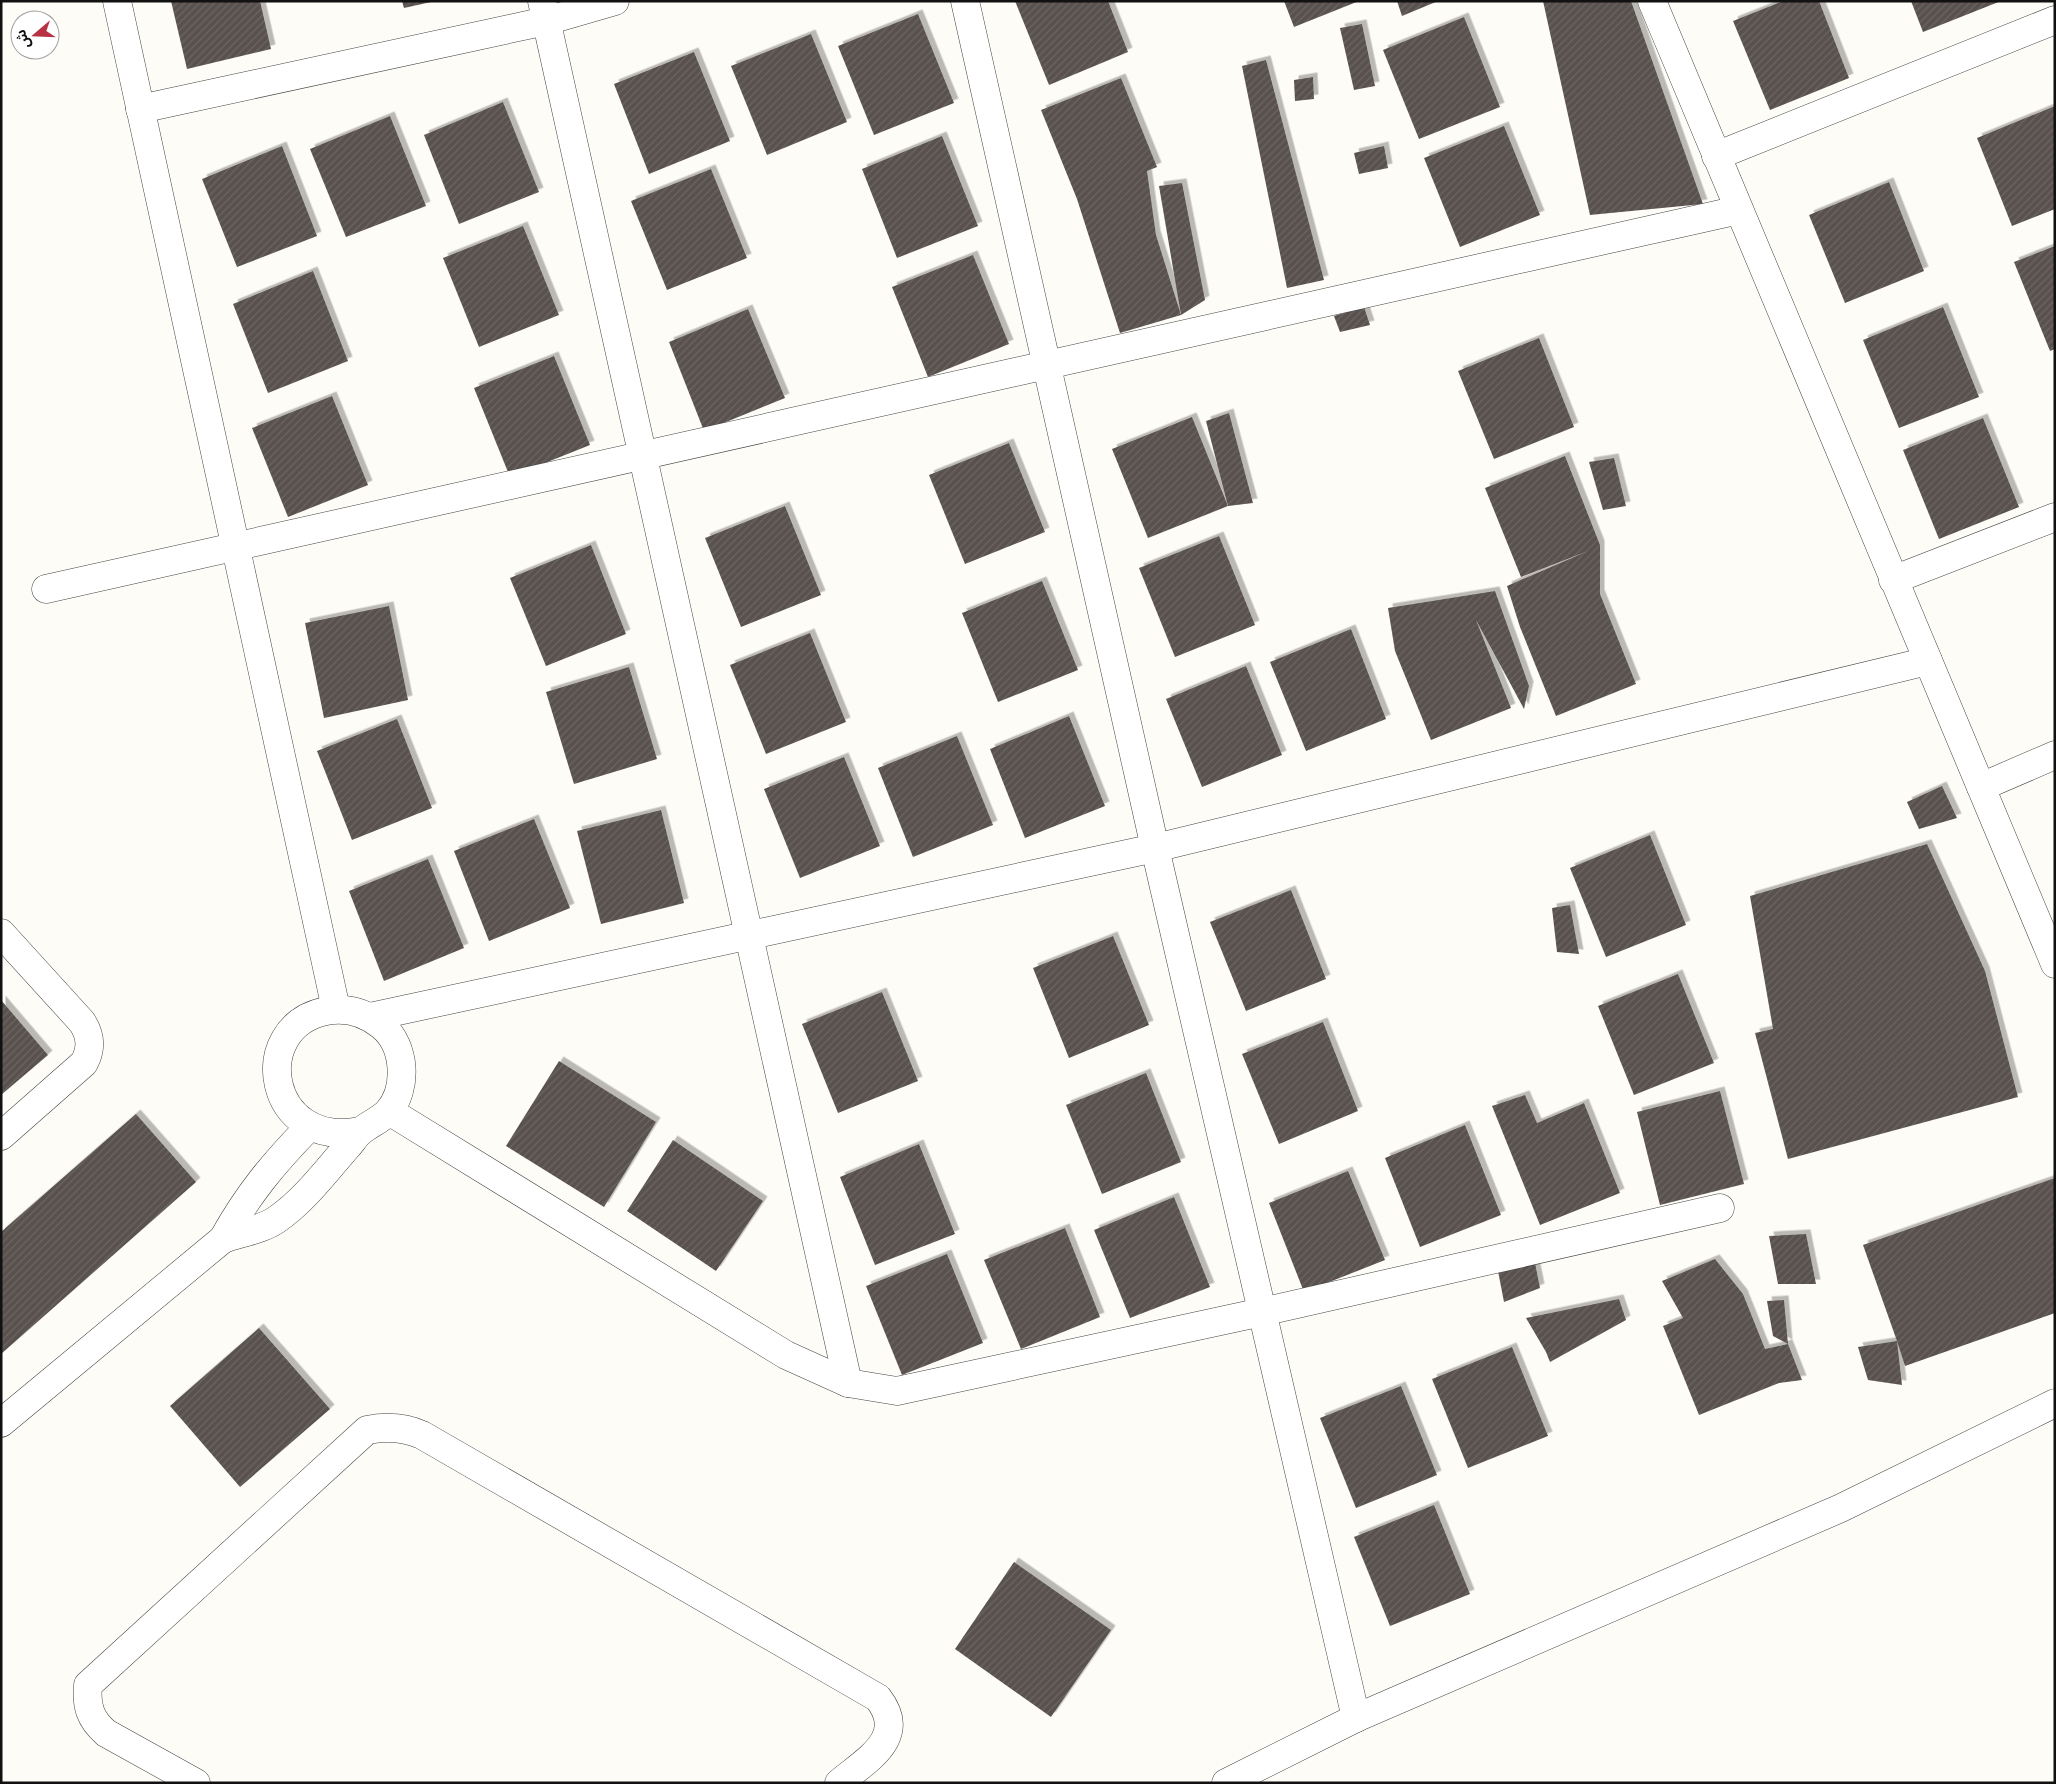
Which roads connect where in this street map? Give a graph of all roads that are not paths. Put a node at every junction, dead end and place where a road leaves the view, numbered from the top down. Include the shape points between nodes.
1 (117, 1) edge
2 (615, 1) edge
3 (965, 1) edge
4 (1652, 1) edge
5 (2051, 1) edge
6 (2055, 9) edge
7 (544, 11) edge
8 (2055, 20) edge
9 (140, 109) junction
10 (1716, 156) junction
11 (1739, 210) junction
12 (1048, 364) junction
13 (641, 456) junction
14 (2055, 517) edge
15 (235, 547) junction
16 (1894, 580) junction
17 (46, 589) dead end
18 (1928, 662) junction
19 (2055, 756) edge
20 (1981, 787) junction
21 (1156, 848) junction
22 (1, 933) edge
23 (748, 936) junction
24 (2055, 964) edge
25 (336, 1009) junction
26 (370, 1017) junction
27 (389, 1110) junction
28 (309, 1127) junction
29 (360, 1131) junction
30 (1, 1136) edge
31 (1720, 1208) dead end
32 (223, 1239) junction
33 (1262, 1312) junction
34 (848, 1383) junction
35 (2055, 1403) edge
36 (1, 1423) edge
37 (1356, 1718) junction
38 (196, 1783) edge
39 (839, 1783) edge
40 (1226, 1783) edge

1 - 9 street
2 - 7 street
3 - 12 street
4 - 10 street
5 - 6 street
7 - 9 street
7 - 13 street
8 - 10 street
9 - 15 street
10 - 11 street
11 - 12 street
11 - 16 street
12 - 13 street
12 - 21 street
13 - 15 street
13 - 23 street
14 - 16 street
15 - 17 street
15 - 25 street
16 - 18 street
18 - 20 street
18 - 21 street
19 - 20 street
20 - 24 street
21 - 23 street
21 - 33 street
22 - 30 street via 82,1022 90,1042 84,1063
23 - 26 street
23 - 34 street
25 - 26 street via 353,1010
25 - 28 street via 318,1012 302,1020 280,1049 276,1066 284,1101 294,1116
26 - 27 street via 395,1042 401,1059 398,1095
27 - 29 street via 376,1123
27 - 34 street via 786,1355
28 - 29 street via 343,1135
28 - 32 street via 262,1177 242,1204
29 - 32 street via 290,1210 275,1221
31 - 33 street
32 - 36 street
33 - 34 street via 897,1391
33 - 37 street
35 - 37 street via 1840,1508
37 - 40 street
38 - 39 street via 95,1724 86,1698 88,1685 367,1430 381,1427 422,1435 878,1698 889,1717 887,1737 882,1746

